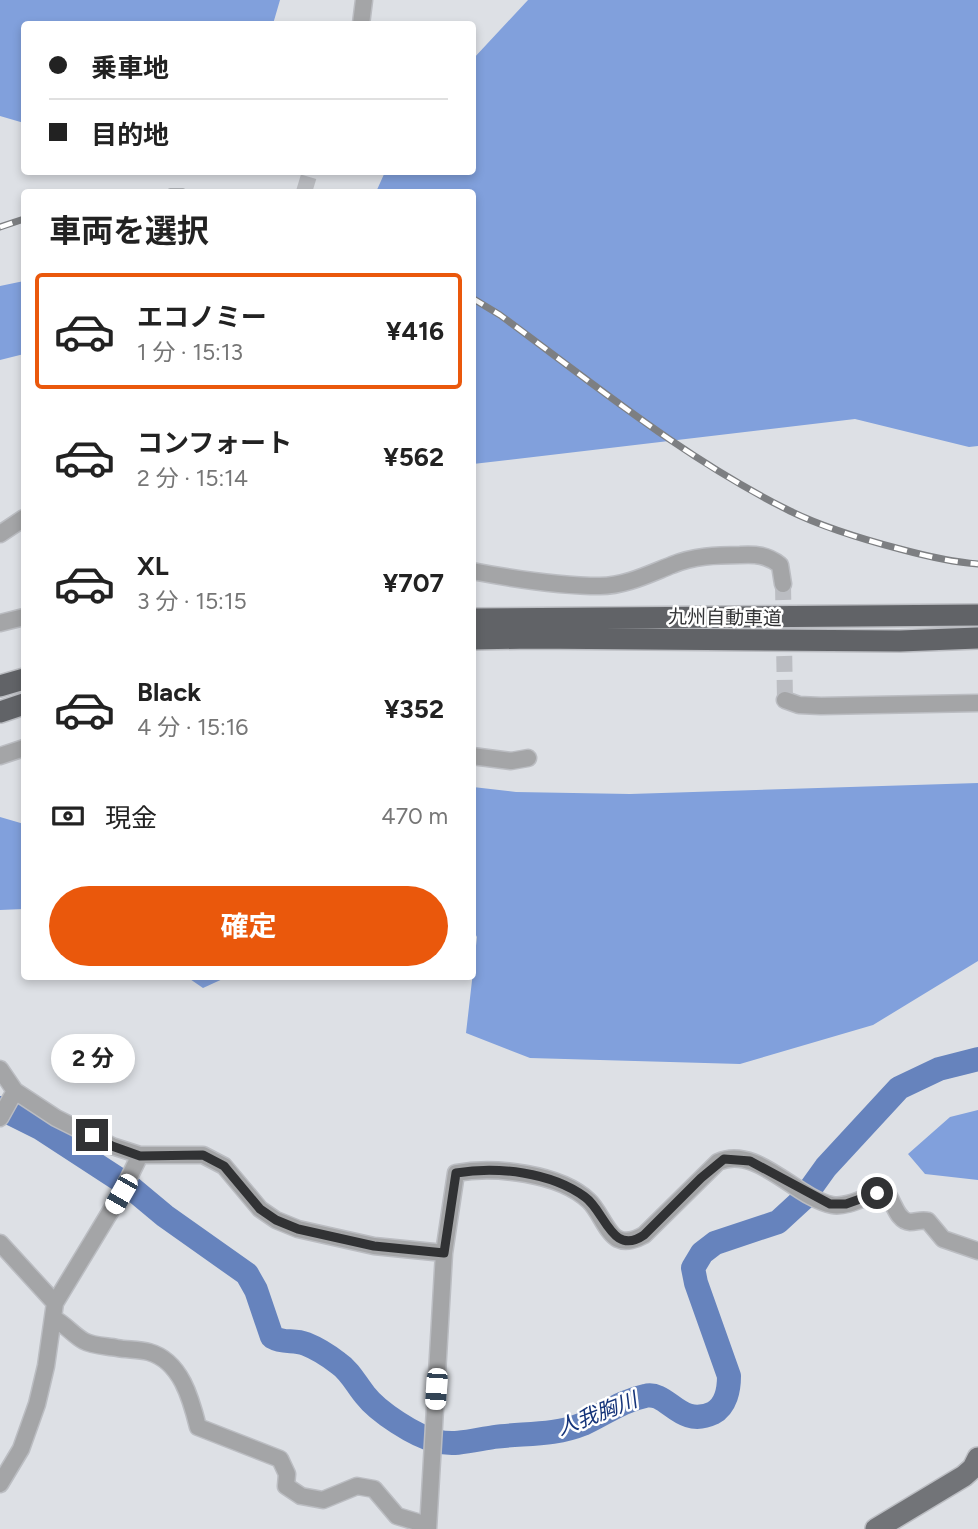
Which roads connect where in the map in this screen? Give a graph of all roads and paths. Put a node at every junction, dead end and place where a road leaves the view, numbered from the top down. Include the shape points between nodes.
1 (364, 0) edge
2 (361, 21) edge
3 (21, 520) edge
4 (0, 534) edge
5 (476, 572) edge
6 (783, 584) tunnel mouth
7 (978, 615) edge
8 (21, 618) edge
9 (476, 619) edge
10 (0, 623) edge
11 (978, 638) edge
12 (476, 639) edge
13 (21, 680) edge
14 (0, 686) edge
15 (785, 700) dead end
16 (978, 703) edge
17 (21, 705) edge
18 (0, 712) edge
19 (21, 749) edge
20 (0, 756) edge
21 (476, 757) edge
22 (528, 758) dead end
23 (0, 1069) edge
24 (15, 1091) junction
25 (0, 1118) edge
26 (140, 1156) junction
27 (0, 1243) edge
28 (978, 1251) edge
29 (444, 1253) junction
30 (54, 1310) junction
31 (976, 1465) edge
32 (0, 1484) edge
33 (427, 1527) edge
34 (876, 1529) edge

1 - 2 street
3 - 4 street
5 - 6 street via 603,586 708,556 756,554 780,565
7 - 9 highway, 九州自動車道
8 - 10 street
11 - 12 highway, 九州自動車道
13 - 14 highway
15 - 16 street via 821,706
17 - 18 highway
19 - 20 street
21 - 22 street
23 - 24 street
24 - 25 street
24 - 26 street via 56,1118
26 - 29 street via 203,1155 224,1166 260,1209 298,1229 374,1246
26 - 30 street
27 - 30 street
28 - 29 street via 943,1239 928,1221 903,1219 885,1191 846,1204 830,1204 750,1161 732,1158 718,1162 637,1240 618,1239 586,1198 559,1182 481,1169 456,1173
29 - 33 street
30 - 32 street via 37,1404 21,1449
30 - 33 street via 85,1341 148,1351 163,1358 190,1395 198,1427 280,1459 287,1474 286,1486 300,1496 323,1500 357,1486 374,1489 397,1516
31 - 34 main road

